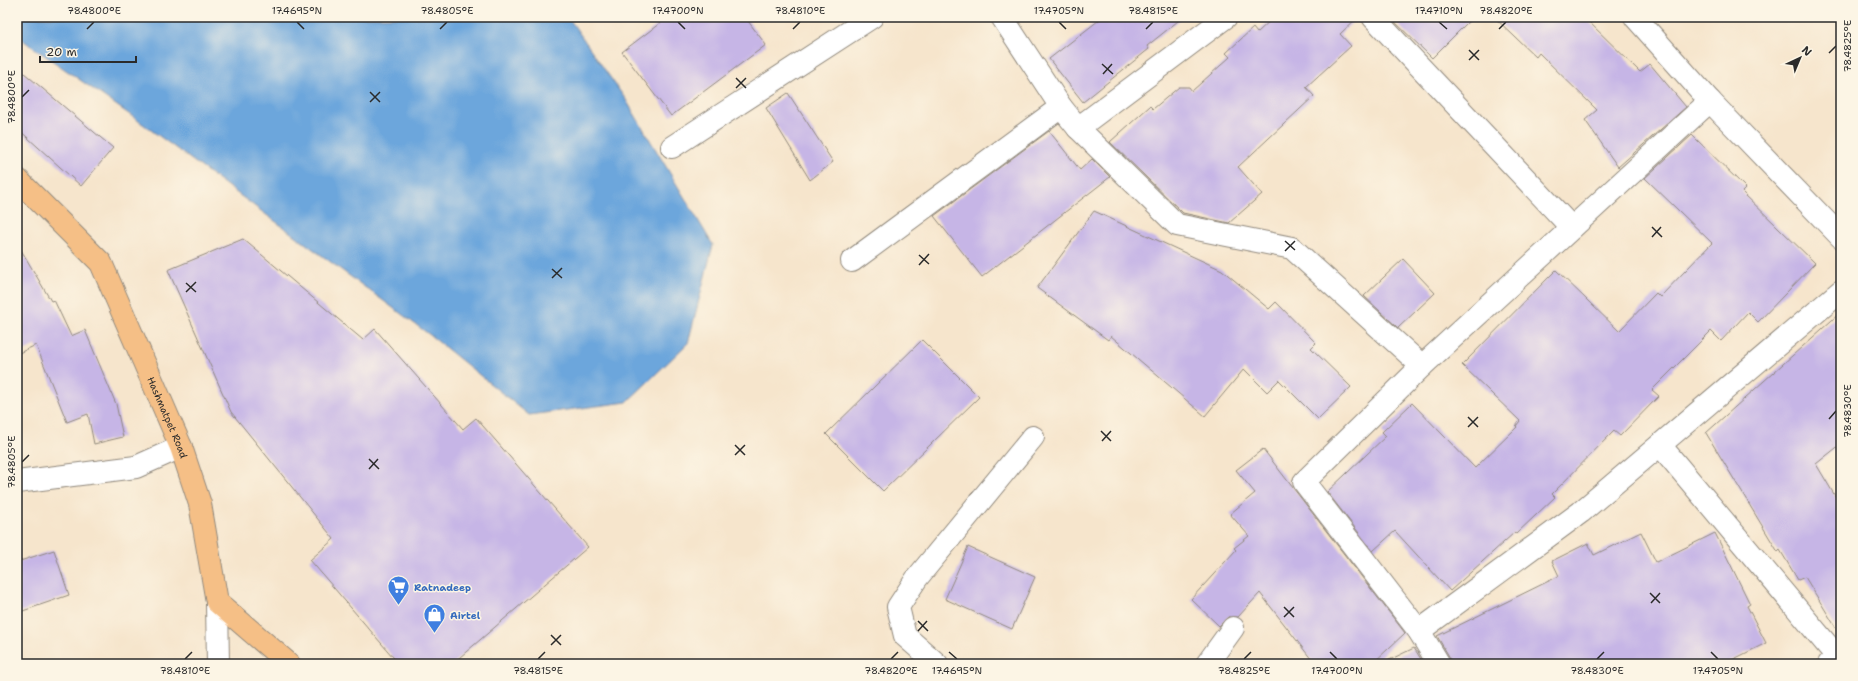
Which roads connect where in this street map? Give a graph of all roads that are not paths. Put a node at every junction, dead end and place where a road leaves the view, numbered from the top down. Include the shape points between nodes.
1 (872, 17) edge
2 (1002, 17) edge
3 (1226, 17) edge
4 (1373, 17) edge
5 (1637, 18) edge
6 (1710, 101) junction
7 (1061, 107) junction
8 (1078, 128) junction
9 (672, 147) dead end
10 (17, 179) edge
11 (1571, 227) junction
12 (1841, 238) edge
13 (852, 261) dead end
14 (1841, 291) edge
15 (1422, 366) junction
16 (1033, 437) dead end
17 (1660, 445) junction
18 (180, 447) junction
19 (17, 482) edge
20 (217, 602) junction
21 (1233, 628) dead end
22 (1419, 631) junction
23 (1838, 661) edge
24 (218, 664) edge
25 (289, 664) edge
26 (937, 664) edge
27 (1207, 664) edge
28 (1439, 664) edge

1 - 9 street
2 - 7 street
3 - 8 street
4 - 11 street
5 - 6 street
6 - 11 street
6 - 12 street
7 - 8 street
7 - 13 street
8 - 15 street via 1177,225 1292,248
10 - 18 main road, Hashmatpet Road via 101,263
11 - 15 street
14 - 17 street
15 - 22 street via 1304,482
16 - 26 street via 917,578 898,607 905,636
17 - 22 street via 1581,512
17 - 23 street
18 - 19 street via 136,467
18 - 20 main road, Hashmatpet Road via 200,504
20 - 24 street
20 - 25 main road
21 - 27 street
22 - 28 street

